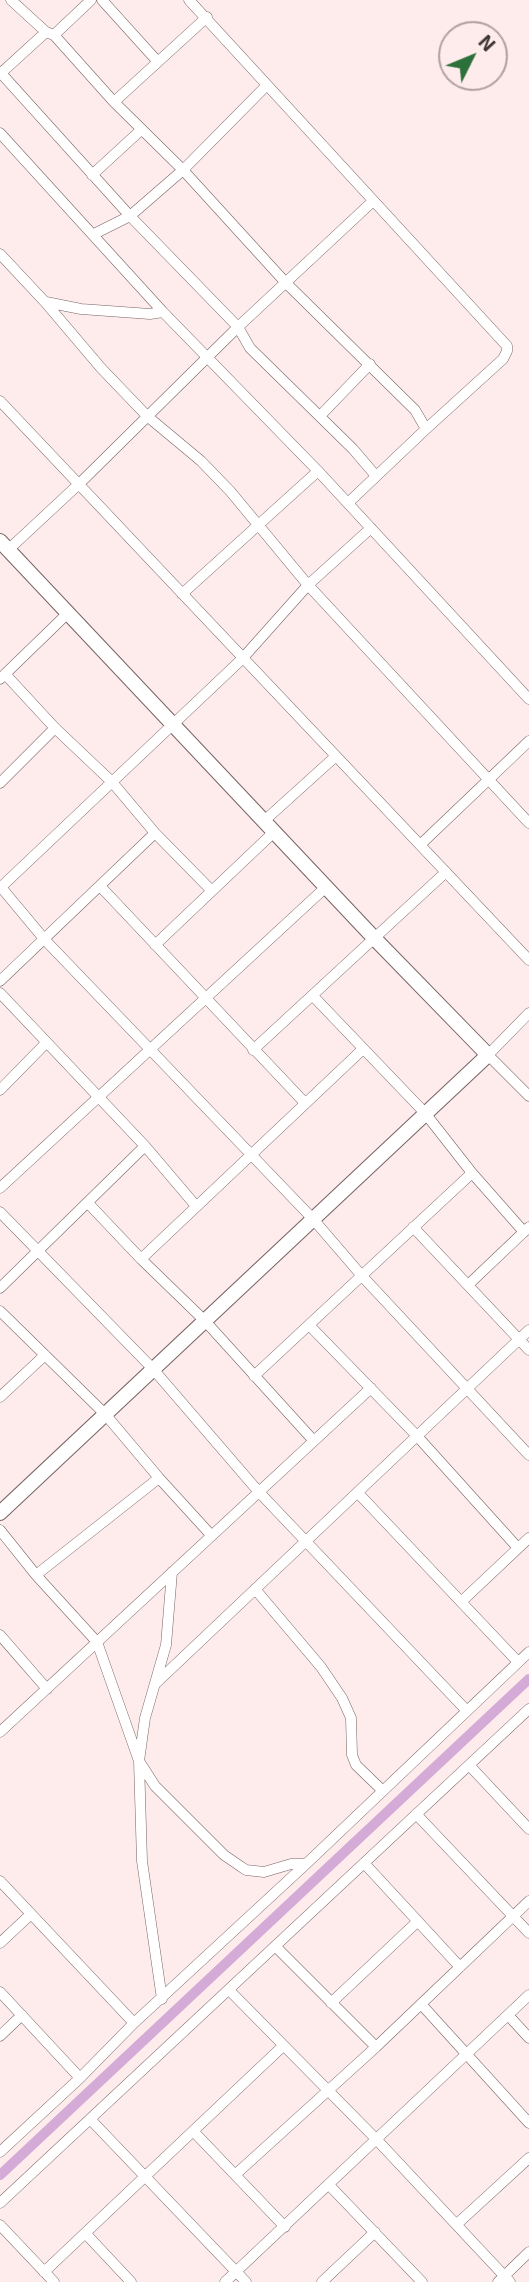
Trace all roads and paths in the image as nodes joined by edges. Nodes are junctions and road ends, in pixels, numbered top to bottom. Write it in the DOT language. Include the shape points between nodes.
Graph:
graph roads {
  1 [pos="11,0"];
  2 [pos="90,0"];
  3 [pos="102,0"];
  4 [pos="189,0"];
  5 [pos="207,17"];
  6 [pos="50,34"];
  7 [pos="159,62"];
  8 [pos="0,73"];
  9 [pos="266,86"];
  10 [pos="114,102"];
  11 [pos="141,130"];
  12 [pos="0,133"];
  13 [pos="183,170"];
  14 [pos="92,174"];
  15 [pos="372,202"];
  16 [pos="131,216"];
  17 [pos="94,234"];
  18 [pos="2,260"];
  19 [pos="286,283"];
  20 [pos="45,302"];
  21 [pos="163,312"];
  22 [pos="238,327"];
  23 [pos="207,358"];
  24 [pos="370,364"];
  25 [pos="0,401"];
  26 [pos="148,416"];
  27 [pos="320,416"];
  28 [pos="426,429"];
  29 [pos="318,471"];
  30 [pos="376,476"];
  31 [pos="80,483"];
  32 [pos="348,503"];
  33 [pos="259,526"];
  34 [pos="371,528"];
  35 [pos="3,550"];
  36 [pos="308,585"];
  37 [pos="182,594"];
  38 [pos="68,613"];
  39 [pos="242,659"];
  40 [pos="3,677"];
  41 [pos="529,699"];
  42 [pos="172,725"];
  43 [pos="55,728"];
  44 [pos="529,741"];
  45 [pos="336,756"];
  46 [pos="1,780"];
  47 [pos="489,780"];
  48 [pos="112,782"];
  49 [pos="529,823"];
  50 [pos="269,827"];
  51 [pos="155,833"];
  52 [pos="421,845"];
  53 [pos="446,872"];
  54 [pos="100,886"];
  55 [pos="0,887"];
  56 [pos="326,887"];
  57 [pos="211,890"];
  58 [pos="375,939"];
  59 [pos="46,940"];
  60 [pos="155,945"];
  61 [pos="529,960"];
  62 [pos="0,981"];
  63 [pos="0,993"];
  64 [pos="313,996"];
  65 [pos="206,999"];
  66 [pos="529,1013"];
  67 [pos="47,1043"];
  68 [pos="363,1049"];
  69 [pos="253,1050"];
  70 [pos="150,1051"];
  71 [pos="488,1055"];
  72 [pos="0,1090"];
  73 [pos="529,1096"];
  74 [pos="99,1098"];
  75 [pos="305,1103"];
  76 [pos="425,1114"];
  77 [pos="145,1146"];
  78 [pos="251,1156"];
  79 [pos="472,1173"];
  80 [pos="0,1188"];
  81 [pos="88,1203"];
  82 [pos="195,1206"];
  83 [pos="0,1212"];
  84 [pos="313,1219"];
  85 [pos="413,1227"];
  86 [pos="526,1230"];
  87 [pos="38,1252"];
  88 [pos="141,1259"];
  89 [pos="362,1276"];
  90 [pos="468,1285"];
  91 [pos="0,1288"];
  92 [pos="0,1311"];
  93 [pos="205,1321"];
  94 [pos="310,1326"];
  95 [pos="529,1330"];
  96 [pos="519,1339"];
  97 [pos="529,1350"];
  98 [pos="45,1354"];
  99 [pos="153,1369"];
  100 [pos="254,1376"];
  101 [pos="371,1388"];
  102 [pos="468,1389"];
  103 [pos="0,1397"];
  104 [pos="105,1414"];
  105 [pos="418,1436"];
  106 [pos="313,1440"];
  107 [pos="529,1455"];
  108 [pos="159,1478"];
  109 [pos="258,1491"];
  110 [pos="358,1493"];
  111 [pos="0,1513"];
  112 [pos="0,1530"];
  113 [pos="211,1535"];
  114 [pos="529,1538"];
  115 [pos="307,1541"];
  116 [pos="518,1548"];
  117 [pos="172,1572"];
  118 [pos="36,1575"];
  119 [pos="255,1589"];
  120 [pos="461,1602"];
  121 [pos="0,1635"];
  122 [pos="97,1642"];
  123 [pos="529,1652"];
  124 [pos="518,1662"];
  125 [pos="155,1684"];
  126 [pos="47,1689"];
  127 [pos="529,1709"];
  128 [pos="467,1711"];
  129 [pos="0,1732"];
  130 [pos="139,1761"];
  131 [pos="469,1765"];
  132 [pos="383,1791"];
  133 [pos="529,1811"];
  134 [pos="416,1814"];
  135 [pos="520,1819"];
  136 [pos="529,1829"];
  137 [pos="364,1863"];
  138 [pos="306,1864"];
  139 [pos="0,1881"];
  140 [pos="529,1901"];
  141 [pos="31,1914"];
  142 [pos="513,1916"];
  143 [pos="418,1921"];
  144 [pos="529,1933"];
  145 [pos="0,1943"];
  146 [pos="275,1945"];
  147 [pos="460,1967"];
  148 [pos="229,1990"];
  149 [pos="0,1992"];
  150 [pos="529,1996"];
  151 [pos="162,1999"];
  152 [pos="331,2003"];
  153 [pos="421,2004"];
  154 [pos="22,2015"];
  155 [pos="508,2015"];
  156 [pos="134,2023"];
  157 [pos="0,2036"];
  158 [pos="529,2038"];
  159 [pos="283,2046"];
  160 [pos="376,2048"];
  161 [pos="467,2055"];
  162 [pos="80,2078"];
  163 [pos="327,2090"];
  164 [pos="90,2119"];
  165 [pos="529,2123"];
  166 [pos="194,2132"];
  167 [pos="377,2140"];
  168 [pos="0,2152"];
  169 [pos="529,2158"];
  170 [pos="236,2174"];
  171 [pos="146,2177"];
  172 [pos="329,2185"];
  173 [pos="0,2203"];
  174 [pos="457,2224"];
  175 [pos="0,2225"];
  176 [pos="285,2227"];
  177 [pos="375,2232"];
  178 [pos="86,2234"];
  179 [pos="529,2252"];
  180 [pos="44,2272"];
  181 [pos="236,2272"];
  182 [pos="504,2280"];
  183 [pos="324,2281"];
  184 [pos="54,2282"];
  185 [pos="131,2282"];
  186 [pos="225,2282"];
  187 [pos="246,2282"];
  188 [pos="422,2282"];
  1 -- 6 [label="street"];
  2 -- 6 [label="street"];
  3 -- 7 [label="street"];
  4 -- 5 [label="street"];
  5 -- 7 [label="street"];
  5 -- 9 [label="street"];
  6 -- 8 [label="street"];
  6 -- 10 [label="street"];
  7 -- 10 [label="street"];
  8 -- 14 [label="street"];
  9 -- 13 [label="street"];
  9 -- 15 [label="street"];
  10 -- 11 [label="street"];
  11 -- 13 [label="street"];
  11 -- 14 [label="street"];
  12 -- 17 [label="street"];
  13 -- 16 [label="street"];
  13 -- 19 [label="street"];
  14 -- 16 [label="street"];
  15 -- 19 [label="street"];
  15 -- 28 [label="street" via="507,346 503,359"];
  16 -- 17 [label="street"];
  16 -- 22 [label="street"];
  17 -- 21 [label="street"];
  18 -- 20 [label="street"];
  19 -- 22 [label="street"];
  19 -- 24 [label="street"];
  20 -- 21 [label="street" via="95,311"];
  20 -- 26 [label="street"];
  21 -- 23 [label="street"];
  22 -- 23 [label="street"];
  22 -- 27 [label="street" via="250,348"];
  23 -- 26 [label="street"];
  23 -- 29 [label="street"];
  24 -- 27 [label="street"];
  24 -- 28 [label="street" via="415,410"];
  25 -- 31 [label="street"];
  26 -- 31 [label="street"];
  26 -- 33 [label="street" via="201,461"];
  27 -- 30 [label="street"];
  28 -- 30 [label="street"];
  29 -- 32 [label="street"];
  29 -- 33 [label="street"];
  30 -- 32 [label="street"];
  31 -- 35 [label="street"];
  31 -- 37 [label="street"];
  32 -- 34 [label="street"];
  33 -- 36 [label="street"];
  33 -- 37 [label="street"];
  34 -- 36 [label="street"];
  34 -- 41 [label="street"];
  35 -- 38 [label="street"];
  36 -- 39 [label="street"];
  36 -- 47 [label="street"];
  37 -- 39 [label="street"];
  38 -- 40 [label="street"];
  38 -- 42 [label="street"];
  39 -- 42 [label="street"];
  39 -- 45 [label="street"];
  40 -- 43 [label="street"];
  42 -- 48 [label="street"];
  42 -- 50 [label="street"];
  43 -- 46 [label="street"];
  43 -- 48 [label="street"];
  44 -- 47 [label="street"];
  45 -- 50 [label="street"];
  45 -- 52 [label="street"];
  47 -- 49 [label="street"];
  47 -- 52 [label="street"];
  48 -- 51 [label="street"];
  48 -- 55 [label="street"];
  50 -- 56 [label="street"];
  50 -- 57 [label="street"];
  51 -- 54 [label="street"];
  51 -- 57 [label="street"];
  52 -- 53 [label="street"];
  53 -- 58 [label="street"];
  53 -- 61 [label="street"];
  54 -- 59 [label="street"];
  54 -- 60 [label="street"];
  55 -- 59 [label="street"];
  56 -- 58 [label="street"];
  56 -- 65 [label="street"];
  57 -- 60 [label="street"];
  58 -- 64 [label="street"];
  58 -- 71 [label="street"];
  59 -- 62 [label="street"];
  59 -- 70 [label="street"];
  60 -- 65 [label="street"];
  63 -- 67 [label="street"];
  64 -- 68 [label="street"];
  64 -- 69 [label="street"];
  65 -- 69 [label="street"];
  65 -- 70 [label="street"];
  66 -- 71 [label="street"];
  67 -- 72 [label="street"];
  67 -- 74 [label="street"];
  68 -- 75 [label="street"];
  68 -- 76 [label="street"];
  69 -- 75 [label="street"];
  70 -- 74 [label="street"];
  70 -- 78 [label="street"];
  71 -- 73 [label="street"];
  71 -- 76 [label="street"];
  74 -- 77 [label="street"];
  74 -- 80 [label="street"];
  75 -- 78 [label="street"];
  76 -- 79 [label="street"];
  76 -- 84 [label="street"];
  77 -- 81 [label="street"];
  77 -- 82 [label="street"];
  78 -- 82 [label="street"];
  78 -- 84 [label="street"];
  79 -- 85 [label="street"];
  79 -- 86 [label="street"];
  81 -- 87 [label="street"];
  81 -- 88 [label="street"];
  82 -- 88 [label="street"];
  83 -- 87 [label="street"];
  84 -- 89 [label="street"];
  84 -- 93 [label="street"];
  85 -- 89 [label="street"];
  85 -- 90 [label="street"];
  86 -- 90 [label="street"];
  87 -- 91 [label="street"];
  87 -- 99 [label="street"];
  88 -- 93 [label="street"];
  89 -- 94 [label="street"];
  89 -- 102 [label="street"];
  90 -- 96 [label="street"];
  92 -- 98 [label="street"];
  93 -- 99 [label="street"];
  93 -- 100 [label="street"];
  94 -- 100 [label="street"];
  94 -- 101 [label="street"];
  95 -- 96 [label="street"];
  96 -- 97 [label="street"];
  96 -- 102 [label="street"];
  98 -- 103 [label="street"];
  98 -- 104 [label="street"];
  99 -- 104 [label="street"];
  99 -- 109 [label="street"];
  100 -- 106 [label="street"];
  101 -- 105 [label="street"];
  101 -- 106 [label="street"];
  102 -- 105 [label="street"];
  102 -- 107 [label="street"];
  104 -- 108 [label="street"];
  104 -- 111 [label="street"];
  105 -- 110 [label="street"];
  105 -- 116 [label="street"];
  106 -- 109 [label="street"];
  108 -- 113 [label="street"];
  108 -- 118 [label="street"];
  109 -- 113 [label="street"];
  109 -- 115 [label="street"];
  110 -- 115 [label="street"];
  110 -- 120 [label="street"];
  112 -- 118 [label="street"];
  113 -- 117 [label="street"];
  114 -- 116 [label="street"];
  115 -- 119 [label="street"];
  115 -- 128 [label="street"];
  116 -- 120 [label="street"];
  117 -- 122 [label="street"];
  117 -- 125 [label="street" via="166,1645"];
  118 -- 122 [label="street"];
  119 -- 125 [label="street"];
  119 -- 132 [label="street" via="342,1698 351,1718 356,1765"];
  120 -- 124 [label="street"];
  121 -- 126 [label="street"];
  122 -- 126 [label="street"];
  122 -- 130 [label="street"];
  123 -- 124 [label="street"];
  124 -- 128 [label="street"];
  125 -- 130 [label="street"];
  126 -- 129 [label="street"];
  127 -- 131 [label="street"];
  128 -- 132 [label="street"];
  130 -- 138 [label="street" via="155,1786 246,1870 264,1872"];
  130 -- 151 [label="street" via="142,1861"];
  131 -- 134 [label="street"];
  131 -- 135 [label="street"];
  132 -- 138 [label="street"];
  133 -- 135 [label="street"];
  134 -- 137 [label="street"];
  134 -- 142 [label="street"];
  135 -- 136 [label="street"];
  137 -- 143 [label="street"];
  137 -- 146 [label="street"];
  138 -- 151 [label="street"];
  139 -- 141 [label="street"];
  140 -- 142 [label="street"];
  141 -- 145 [label="street"];
  141 -- 156 [label="street"];
  142 -- 144 [label="street"];
  142 -- 147 [label="street"];
  143 -- 147 [label="street"];
  143 -- 152 [label="street"];
  146 -- 148 [label="street"];
  146 -- 152 [label="street"];
  147 -- 153 [label="street"];
  148 -- 159 [label="street"];
  148 -- 164 [label="street"];
  149 -- 154 [label="street"];
  150 -- 155 [label="street"];
  151 -- 156 [label="street"];
  152 -- 160 [label="street"];
  153 -- 160 [label="street"];
  153 -- 161 [label="street"];
  154 -- 157 [label="street"];
  154 -- 162 [label="street"];
  155 -- 158 [label="street"];
  155 -- 161 [label="street"];
  156 -- 162 [label="street"];
  159 -- 163 [label="street"];
  159 -- 166 [label="street"];
  160 -- 163 [label="street"];
  161 -- 165 [label="street"];
  161 -- 167 [label="street"];
  162 -- 168 [label="street"];
  163 -- 167 [label="street"];
  163 -- 170 [label="street"];
  164 -- 171 [label="street"];
  164 -- 173 [label="street"];
  166 -- 170 [label="street"];
  166 -- 171 [label="street"];
  167 -- 172 [label="street"];
  167 -- 174 [label="street"];
  169 -- 174 [label="street"];
  170 -- 176 [label="street"];
  171 -- 178 [label="street"];
  171 -- 181 [label="street"];
  172 -- 176 [label="street"];
  172 -- 177 [label="street"];
  174 -- 182 [label="street"];
  175 -- 180 [label="street"];
  176 -- 181 [label="street"];
  177 -- 183 [label="street"];
  177 -- 188 [label="street"];
  178 -- 180 [label="street"];
  178 -- 185 [label="street"];
  179 -- 182 [label="street"];
  180 -- 184 [label="street"];
  181 -- 186 [label="street"];
  181 -- 187 [label="street"];
}
